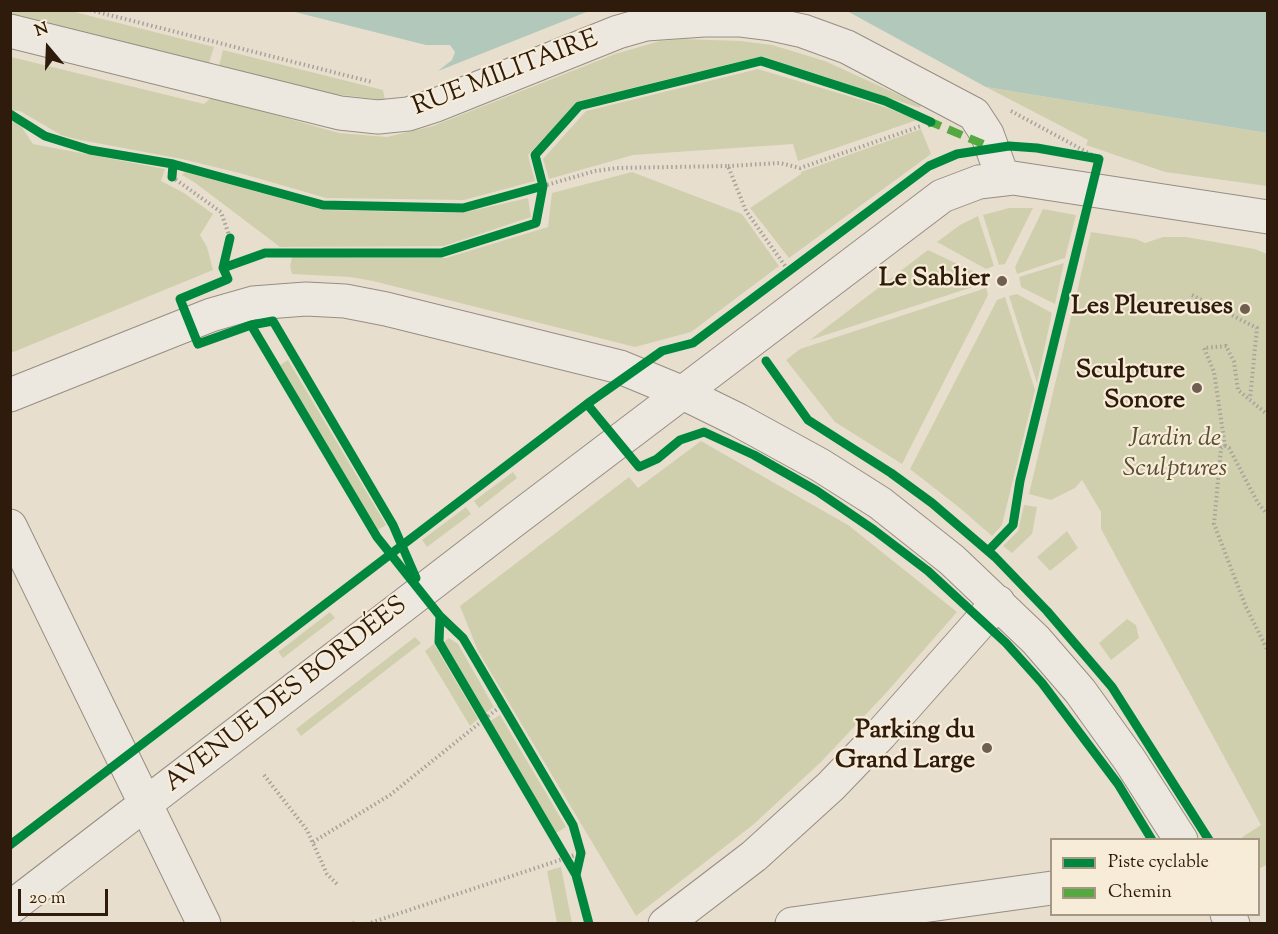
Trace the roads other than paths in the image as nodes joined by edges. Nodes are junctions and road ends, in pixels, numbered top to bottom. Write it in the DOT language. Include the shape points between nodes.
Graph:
graph roads {
  1 [pos="10,31"];
  2 [pos="1003,178"];
  3 [pos="1268,217"];
  4 [pos="684,393"];
  5 [pos="10,395"];
  6 [pos="10,525"];
  7 [pos="998,602"];
  8 [pos="146,804"];
  9 [pos="1180,838"];
  10 [pos="1050,888"];
  11 [pos="10,908"];
  12 [pos="920,915"];
  13 [pos="204,924"];
  14 [pos="665,924"];
  15 [pos="792,924"];
  1 -- 2 [label="street, RUE MILITAIRE" via="340,113 378,117 422,110 646,24 722,20 771,24 847,47 969,110 987,134"];
  2 -- 3 [label="street" via="1026,178"];
  2 -- 4 [label="street, AVENUE DES BORDÉES" via="959,189 928,205"];
  4 -- 5 [label="street" via="608,363 386,309 306,299 253,303 211,315"];
  4 -- 7 [label="street" via="762,432 880,503 935,545"];
  4 -- 8 [label="street, AVENUE DES BORDÉES"];
  6 -- 8 [label="street"];
  7 -- 9 [label="street" via="1052,657 1095,711"];
  7 -- 14 [label="street" via="831,786 754,856"];
  8 -- 11 [label="street, AVENUE DES BORDÉES"];
  8 -- 13 [label="street"];
  10 -- 12 [label="street"];
  12 -- 15 [label="street"];
}
